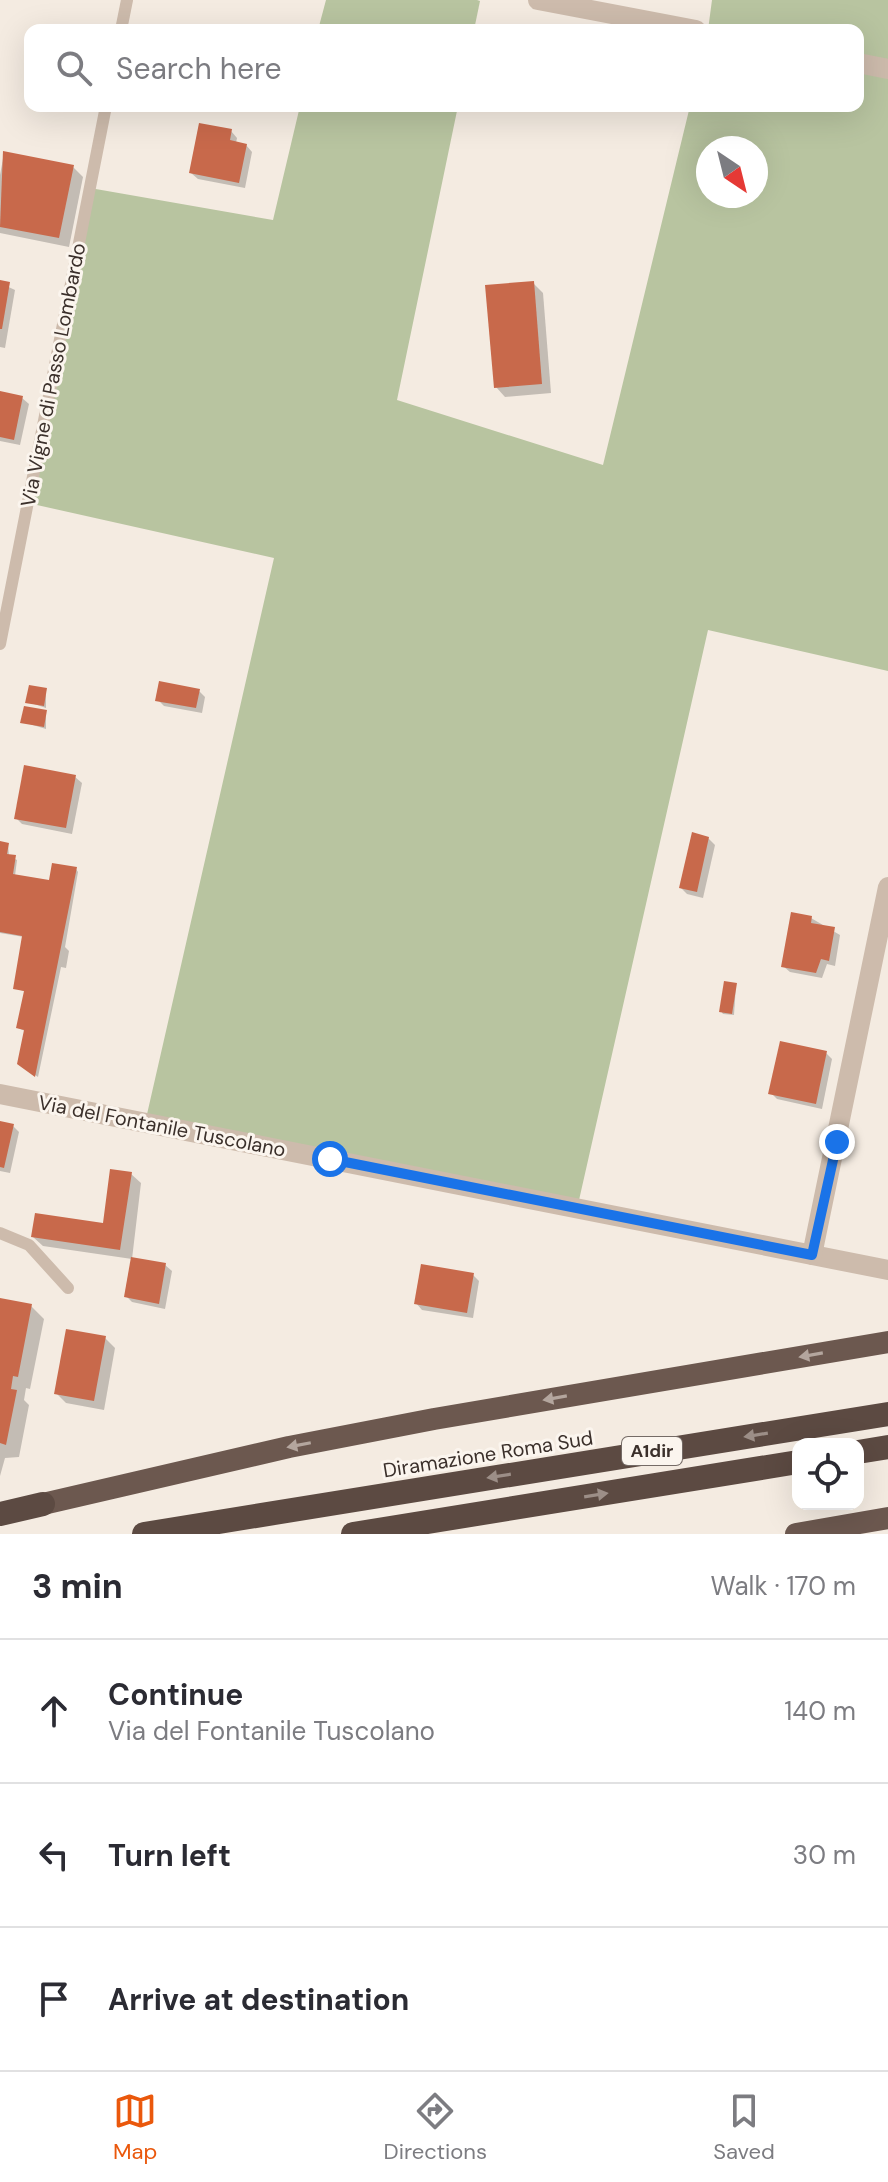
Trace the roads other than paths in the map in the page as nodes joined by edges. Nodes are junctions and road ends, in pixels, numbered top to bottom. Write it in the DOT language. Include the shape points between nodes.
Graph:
graph roads {
  1 [pos="127,0"];
  2 [pos="538,0"];
  3 [pos="122,24"];
  4 [pos="664,24"];
  5 [pos="864,64"];
  6 [pos="888,69"];
  7 [pos="105,112"];
  8 [pos="0,644"];
  9 [pos="888,887"];
  10 [pos="0,1094"];
  11 [pos="0,1233"];
  12 [pos="812,1255"];
  13 [pos="888,1270"];
  14 [pos="68,1288"];
  15 [pos="888,1342"];
  16 [pos="888,1414"];
  17 [pos="888,1447"];
  18 [pos="864,1451"];
  19 [pos="792,1463"];
  20 [pos="43,1504"];
  21 [pos="0,1514"];
  22 [pos="888,1518"];
  23 [pos="144,1534"];
  24 [pos="353,1534"];
  25 [pos="796,1534"];
  1 -- 3 [label="lane"];
  2 -- 4 [label="street"];
  5 -- 6 [label="street"];
  7 -- 8 [label="lane, Via Vigne di Passo Lombardo"];
  9 -- 12 [label="street"];
  10 -- 12 [label="street, Via del Fontanile Tuscolano"];
  11 -- 14 [label="lane" via="29,1245"];
  12 -- 13 [label="street, Via del Fontanile Tuscolano"];
  15 -- 20 [label="highway, one-way" via="419,1422"];
  16 -- 23 [label="highway, Diramazione Roma Sud / A1dir, one-way"];
  17 -- 18 [label="highway"];
  24 -- 19 [label="highway, A1dir, one-way"];
  20 -- 21 [label="highway"];
  22 -- 25 [label="highway"];
}
